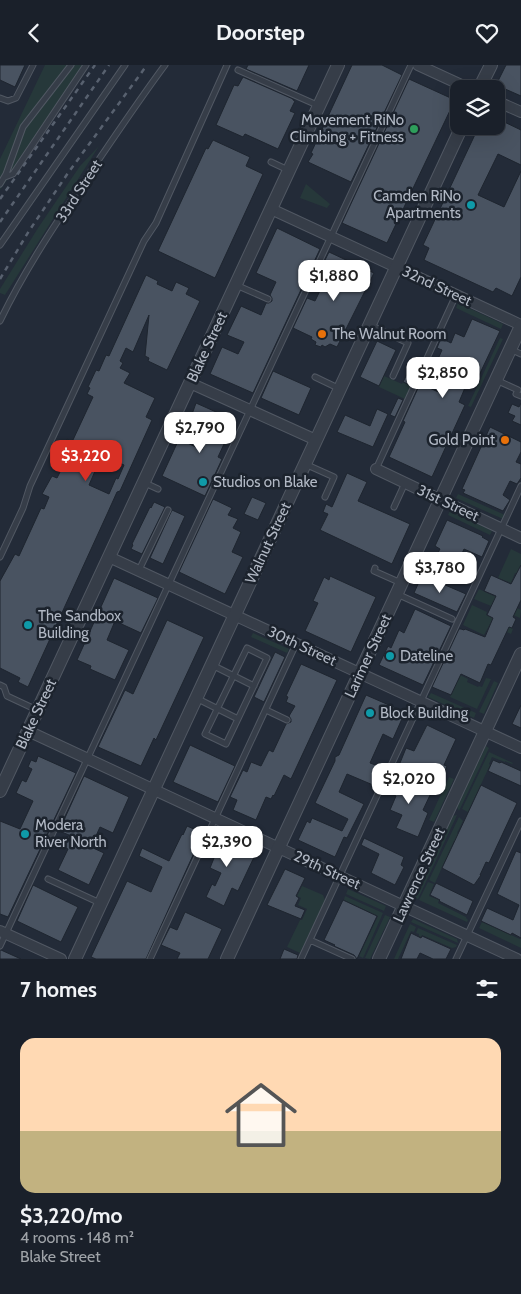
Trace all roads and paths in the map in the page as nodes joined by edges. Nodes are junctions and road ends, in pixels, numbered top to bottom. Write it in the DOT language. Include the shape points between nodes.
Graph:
graph roads {
  1 [pos="32,65"];
  2 [pos="71,65"];
  3 [pos="86,65"];
  4 [pos="125,65"];
  5 [pos="165,65"];
  6 [pos="227,65"];
  7 [pos="338,65"];
  8 [pos="411,65"];
  9 [pos="418,65"];
  10 [pos="490,65"];
  11 [pos="238,70"];
  12 [pos="450,80"];
  13 [pos="484,80"];
  14 [pos="0,98"];
  15 [pos="505,105"];
  16 [pos="319,106"];
  17 [pos="521,112"];
  18 [pos="458,135"];
  19 [pos="271,162"];
  20 [pos="289,170"];
  21 [pos="5,177"];
  22 [pos="0,184"];
  23 [pos="271,209"];
  24 [pos="331,237"];
  25 [pos="0,245"];
  26 [pos="396,267"];
  27 [pos="235,285"];
  28 [pos="456,295"];
  29 [pos="268,299"];
  30 [pos="0,321"];
  31 [pos="370,325"];
  32 [pos="521,325"];
  33 [pos="516,352"];
  34 [pos="393,376"];
  35 [pos="315,377"];
  36 [pos="496,380"];
  37 [pos="190,383"];
  38 [pos="340,389"];
  39 [pos="521,396"];
  40 [pos="250,410"];
  41 [pos="316,440"];
  42 [pos="305,464"];
  43 [pos="376,469"];
  44 [pos="144,483"];
  45 [pos="405,483"];
  46 [pos="521,486"];
  47 [pos="158,489"];
  48 [pos="325,497"];
  49 [pos="440,499"];
  50 [pos="394,507"];
  51 [pos="168,510"];
  52 [pos="501,528"];
  53 [pos="521,537"];
  54 [pos="415,554"];
  55 [pos="0,557"];
  56 [pos="109,557"];
  57 [pos="376,568"];
  58 [pos="139,571"];
  59 [pos="462,576"];
  60 [pos="169,584"];
  61 [pos="399,588"];
  62 [pos="235,615"];
  63 [pos="452,619"];
  64 [pos="296,643"];
  65 [pos="521,654"];
  66 [pos="211,665"];
  67 [pos="360,673"];
  68 [pos="233,676"];
  69 [pos="0,685"];
  70 [pos="254,686"];
  71 [pos="196,698"];
  72 [pos="421,701"];
  73 [pos="218,709"];
  74 [pos="38,710"];
  75 [pos="266,710"];
  76 [pos="238,719"];
  77 [pos="287,719"];
  78 [pos="28,731"];
  79 [pos="485,731"];
  80 [pos="521,748"];
  81 [pos="87,759"];
  82 [pos="390,769"];
  83 [pos="2,783"];
  84 [pos="154,789"];
  85 [pos="438,791"];
  86 [pos="215,818"];
  87 [pos="521,821"];
  88 [pos="279,848"];
  89 [pos="340,876"];
  90 [pos="48,879"];
  91 [pos="100,903"];
  92 [pos="404,906"];
  93 [pos="3,932"];
  94 [pos="467,936"];
  95 [pos="310,940"];
  96 [pos="0,946"];
  97 [pos="61,959"];
  98 [pos="75,959"];
  99 [pos="150,959"];
  100 [pos="227,959"];
  101 [pos="301,959"];
  102 [pos="352,959"];
  103 [pos="379,959"];
  104 [pos="456,959"];
  105 [pos="517,959"];
  1 -- 14 [label="lane" via="16,98 8,101"];
  2 -- 21 [label="lane" via="23,127"];
  3 -- 21 [label="lane" via="14,174"];
  4 -- 25 [label="lane"];
  5 -- 30 [label="lane, 33rd Street" via="70,202"];
  6 -- 55 [label="lane" via="156,223 140,248 30,486"];
  7 -- 16 [label="street, Blake Street"];
  8 -- 24 [label="lane"];
  9 -- 12 [label="street"];
  10 -- 13 [label="street"];
  11 -- 16 [label="lane"];
  15 -- 17 [label="street"];
  16 -- 20 [label="street, Blake Street"];
  18 -- 26 [label="street, Walnut Street"];
  19 -- 20 [label="lane"];
  20 -- 23 [label="street, Blake Street"];
  21 -- 22 [label="lane"];
  23 -- 24 [label="street, 32nd Street"];
  23 -- 27 [label="street, Blake Street"];
  24 -- 26 [label="street, 32nd Street"];
  24 -- 40 [label="lane"];
  26 -- 28 [label="street, 32nd Street"];
  26 -- 31 [label="street, Walnut Street"];
  27 -- 29 [label="lane"];
  27 -- 37 [label="street, Blake Street"];
  28 -- 32 [label="street, 32nd Street"];
  28 -- 43 [label="lane"];
  31 -- 34 [label="lane" via="408,343"];
  31 -- 38 [label="street, Walnut Street"];
  32 -- 33 [label="street, Larimer Street"];
  33 -- 36 [label="street, Larimer Street"];
  35 -- 38 [label="lane"];
  36 -- 39 [label="lane" via="518,390 516,394"];
  36 -- 49 [label="street, Larimer Street"];
  37 -- 40 [label="street"];
  37 -- 44 [label="street, Blake Street"];
  38 -- 41 [label="street, Walnut Street"];
  40 -- 41 [label="street"];
  40 -- 60 [label="lane"];
  41 -- 42 [label="street, Walnut Street"];
  42 -- 48 [label="lane" via="334,477"];
  42 -- 62 [label="street, Walnut Street"];
  43 -- 45 [label="street, 31st Street"];
  44 -- 47 [label="lane"];
  44 -- 56 [label="street, Blake Street"];
  45 -- 49 [label="street, 31st Street"];
  45 -- 50 [label="lane"];
  46 -- 52 [label="lane"];
  49 -- 52 [label="street, 31st Street"];
  49 -- 54 [label="street, Larimer Street"];
  51 -- 58 [label="lane"];
  52 -- 53 [label="street, 31st Street"];
  52 -- 72 [label="lane"];
  54 -- 59 [label="lane"];
  54 -- 61 [label="street, Larimer Street"];
  56 -- 58 [label="street, 30th Street"];
  56 -- 74 [label="street, Blake Street"];
  57 -- 61 [label="lane" via="374,571"];
  58 -- 60 [label="street, 30th Street"];
  60 -- 62 [label="street, 30th Street"];
  60 -- 81 [label="lane"];
  61 -- 63 [label="lane"];
  61 -- 67 [label="street, Larimer Street"];
  62 -- 64 [label="street, 30th Street"];
  62 -- 66 [label="street, Walnut Street"];
  64 -- 67 [label="street, 30th Street"];
  64 -- 75 [label="lane"];
  65 -- 79 [label="street, Lawrence Street"];
  66 -- 68 [label="lane"];
  66 -- 71 [label="street, Walnut Street"];
  67 -- 72 [label="street, 30th Street"];
  67 -- 88 [label="street, Larimer Street"];
  68 -- 70 [label="lane"];
  68 -- 70 [label="lane" via="246,648 267,658"];
  68 -- 73 [label="lane"];
  69 -- 74 [label="lane" via="7,696"];
  70 -- 76 [label="lane"];
  71 -- 73 [label="lane"];
  71 -- 84 [label="street, Walnut Street"];
  72 -- 79 [label="street, 30th Street"];
  72 -- 82 [label="lane"];
  73 -- 76 [label="lane"];
  73 -- 76 [label="lane" via="205,734 226,744"];
  74 -- 78 [label="street, Blake Street"];
  75 -- 77 [label="lane"];
  75 -- 86 [label="lane"];
  78 -- 81 [label="street, 29th Street"];
  78 -- 83 [label="street, Blake Street"];
  79 -- 80 [label="street, 30th Street"];
  79 -- 92 [label="street, Lawrence Street"];
  81 -- 84 [label="street, 29th Street"];
  81 -- 93 [label="lane"];
  82 -- 85 [label="lane"];
  82 -- 89 [label="lane"];
  84 -- 86 [label="street, 29th Street"];
  84 -- 91 [label="street, Walnut Street"];
  86 -- 88 [label="street, 29th Street"];
  86 -- 99 [label="lane"];
  87 -- 94 [label="lane"];
  88 -- 89 [label="street, 29th Street"];
  88 -- 100 [label="street, Larimer Street"];
  89 -- 92 [label="street, 29th Street"];
  89 -- 95 [label="lane"];
  90 -- 91 [label="lane"];
  91 -- 98 [label="street, Walnut Street"];
  92 -- 94 [label="street, 29th Street"];
  92 -- 103 [label="street, Lawrence Street"];
  93 -- 96 [label="lane"];
  93 -- 97 [label="street"];
  94 -- 104 [label="lane"];
  94 -- 105 [label="street, 29th Street"];
  95 -- 101 [label="lane"];
  95 -- 102 [label="lane"];
}
